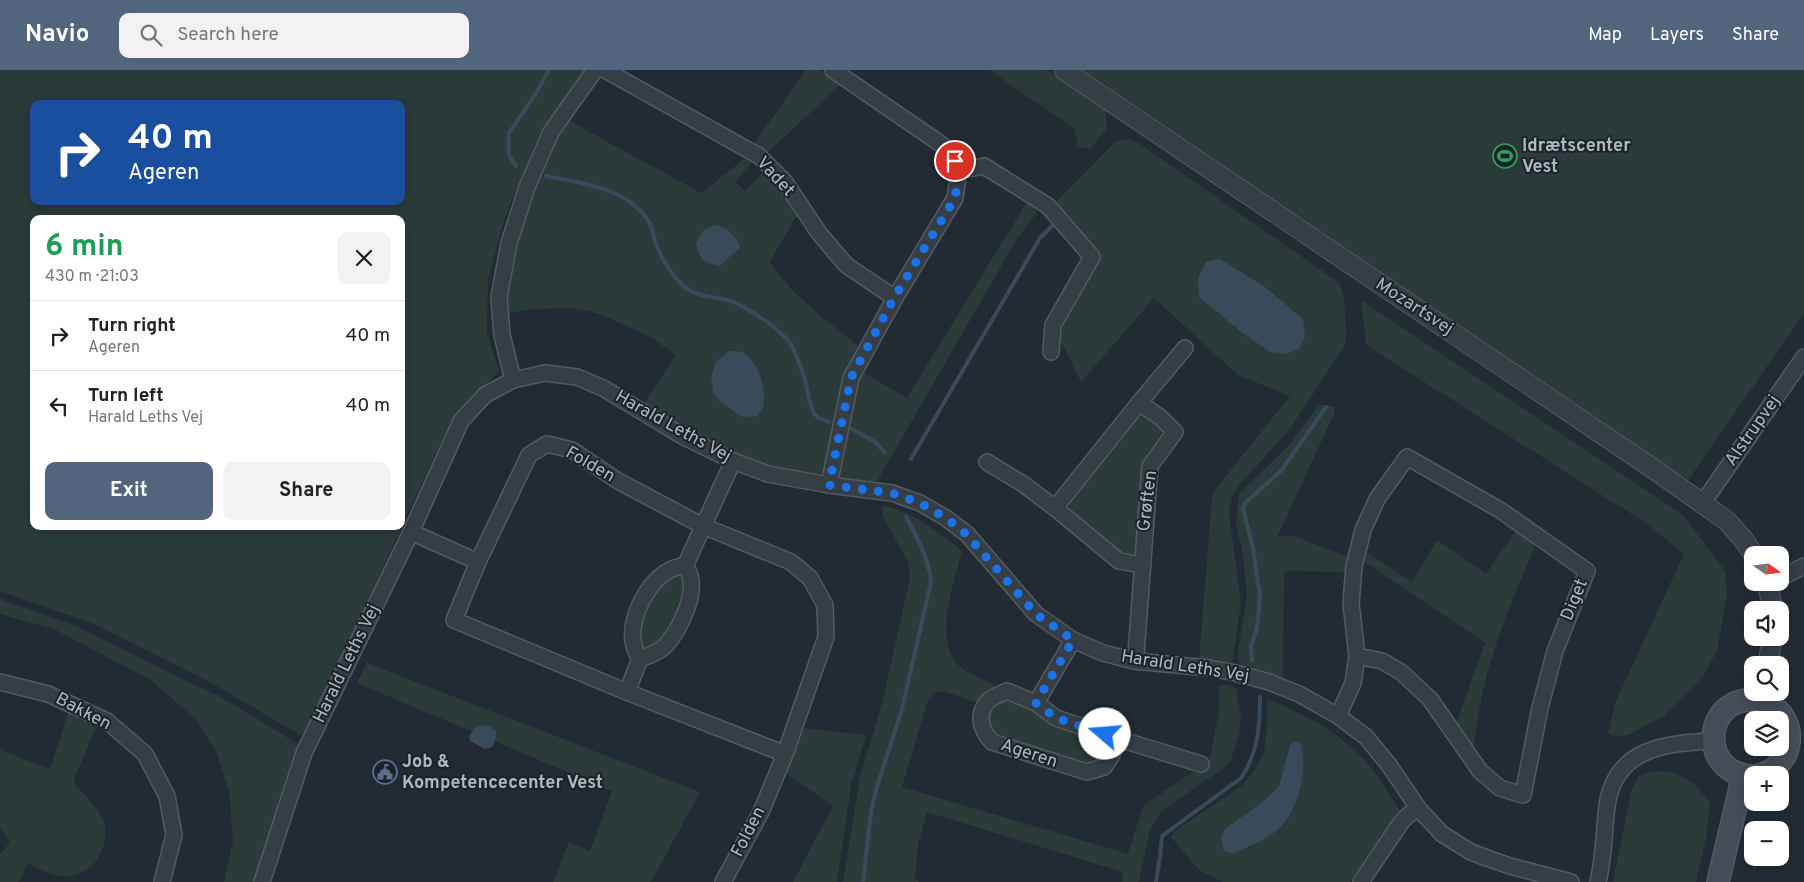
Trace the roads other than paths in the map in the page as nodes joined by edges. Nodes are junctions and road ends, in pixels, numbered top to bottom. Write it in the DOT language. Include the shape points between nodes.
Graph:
graph roads {
  1 [pos="595,70"];
  2 [pos="605,70"];
  3 [pos="833,70"];
  4 [pos="1064,70"];
  5 [pos="959,171"];
  6 [pos="894,298"];
  7 [pos="1185,348"];
  8 [pos="1051,352"];
  9 [pos="1804,358"];
  10 [pos="512,380"];
  11 [pos="1138,403"];
  12 [pos="733,461"];
  13 [pos="986,462"];
  14 [pos="829,485"];
  15 [pos="1702,504"];
  16 [pos="1055,508"];
  17 [pos="703,526"];
  18 [pos="411,532"];
  19 [pos="1748,546"];
  20 [pos="478,562"];
  21 [pos="1142,565"];
  22 [pos="685,566"];
  23 [pos="1804,566"];
  24 [pos="1789,573"];
  25 [pos="1073,640"];
  26 [pos="1358,656"];
  27 [pos="640,659"];
  28 [pos="1134,661"];
  29 [pos="0,682"];
  30 [pos="627,692"];
  31 [pos="1744,700"];
  32 [pos="1768,701"];
  33 [pos="1036,703"];
  34 [pos="1338,716"];
  35 [pos="1797,734"];
  36 [pos="1111,740"];
  37 [pos="1713,741"];
  38 [pos="786,754"];
  39 [pos="1201,764"];
  40 [pos="1778,766"];
  41 [pos="1744,774"];
  42 [pos="1744,801"];
  43 [pos="1418,808"];
  44 [pos="165,881"];
  45 [pos="262,882"];
  46 [pos="723,882"];
  47 [pos="1361,882"];
  48 [pos="1571,882"];
  49 [pos="1598,882"];
  50 [pos="1718,882"];
  1 -- 10 [label="street" via="551,132 527,187 509,244 499,297 502,334"];
  2 -- 6 [label="street, Vadet" via="759,156 785,182 819,233 846,265"];
  3 -- 5 [label="street" via="951,151"];
  4 -- 15 [label="street, Mozartsvej"];
  5 -- 6 [label="street" via="955,198"];
  5 -- 8 [label="street" via="984,166 1048,206 1092,257 1053,324"];
  6 -- 14 [label="street" via="851,378"];
  7 -- 11 [label="street"];
  9 -- 15 [label="street, Alstrupvej"];
  10 -- 12 [label="street, Harald Leths Vej" via="545,373 577,377 603,388 684,437"];
  10 -- 18 [label="street, Harald Leths Vej" via="485,394 461,421"];
  11 -- 16 [label="street"];
  11 -- 21 [label="street, Grøften" via="1160,416 1175,432 1150,466"];
  12 -- 14 [label="street, Harald Leths Vej" via="768,474"];
  12 -- 17 [label="street"];
  13 -- 16 [label="street"];
  14 -- 25 [label="street, Harald Leths Vej" via="892,493 920,503 946,518 972,540 1036,614"];
  15 -- 19 [label="street, Mozartsvej" via="1726,521"];
  16 -- 21 [label="street" via="1119,561"];
  17 -- 20 [label="street, Folden" via="618,481 572,450 547,444 529,455"];
  17 -- 22 [label="street"];
  17 -- 38 [label="street, Folden" via="791,562 810,578 825,605 826,637"];
  18 -- 20 [label="street"];
  18 -- 45 [label="street, Harald Leths Vej" via="304,753"];
  20 -- 30 [label="street, Folden" via="454,620"];
  21 -- 28 [label="street, Grøften"];
  22 -- 27 [label="street" via="691,576 691,589 682,621 663,648"];
  22 -- 27 [label="street" via="666,570 642,601 633,641"];
  23 -- 24 [label="street"];
  25 -- 28 [label="street, Harald Leths Vej" via="1103,653"];
  25 -- 33 [label="street"];
  26 -- 26 [label="street, Diget" via="1382,661 1401,672 1430,699 1480,771 1500,788 1523,794 1555,651 1587,571 1500,510 1407,457 1378,499 1363,530 1354,566 1351,603"];
  26 -- 34 [label="street, Diget" via="1353,683"];
  27 -- 30 [label="street"];
  28 -- 34 [label="street, Harald Leths Vej" via="1236,672 1299,694"];
  29 -- 44 [label="street, Bakken" via="48,694 107,721 145,754 168,796 174,835"];
  30 -- 38 [label="street, Folden"];
  31 -- 37 [label="main road" via="1732,704 1721,714 1714,727"];
  32 -- 35 [label="main road"];
  33 -- 36 [label="street, Ageren" via="1056,718 1105,734"];
  33 -- 36 [label="street, Ageren" via="1007,691 990,699 981,715 983,732 992,742 1087,772 1104,767 1112,755"];
  34 -- 43 [label="street, Harald Leths Vej" via="1366,737"];
  35 -- 40 [label="main road"];
  36 -- 39 [label="street, Ageren" via="1119,739"];
  37 -- 41 [label="main road" via="1722,764"];
  37 -- 49 [label="street" via="1673,744 1648,750 1636,756 1620,772 1607,805 1603,862"];
  38 -- 46 [label="street, Folden" via="761,812"];
  42 -- 50 [label="main road"];
  43 -- 47 [label="street" via="1400,824"];
  43 -- 48 [label="street, Harald Leths Vej" via="1442,834 1471,852"];
}
